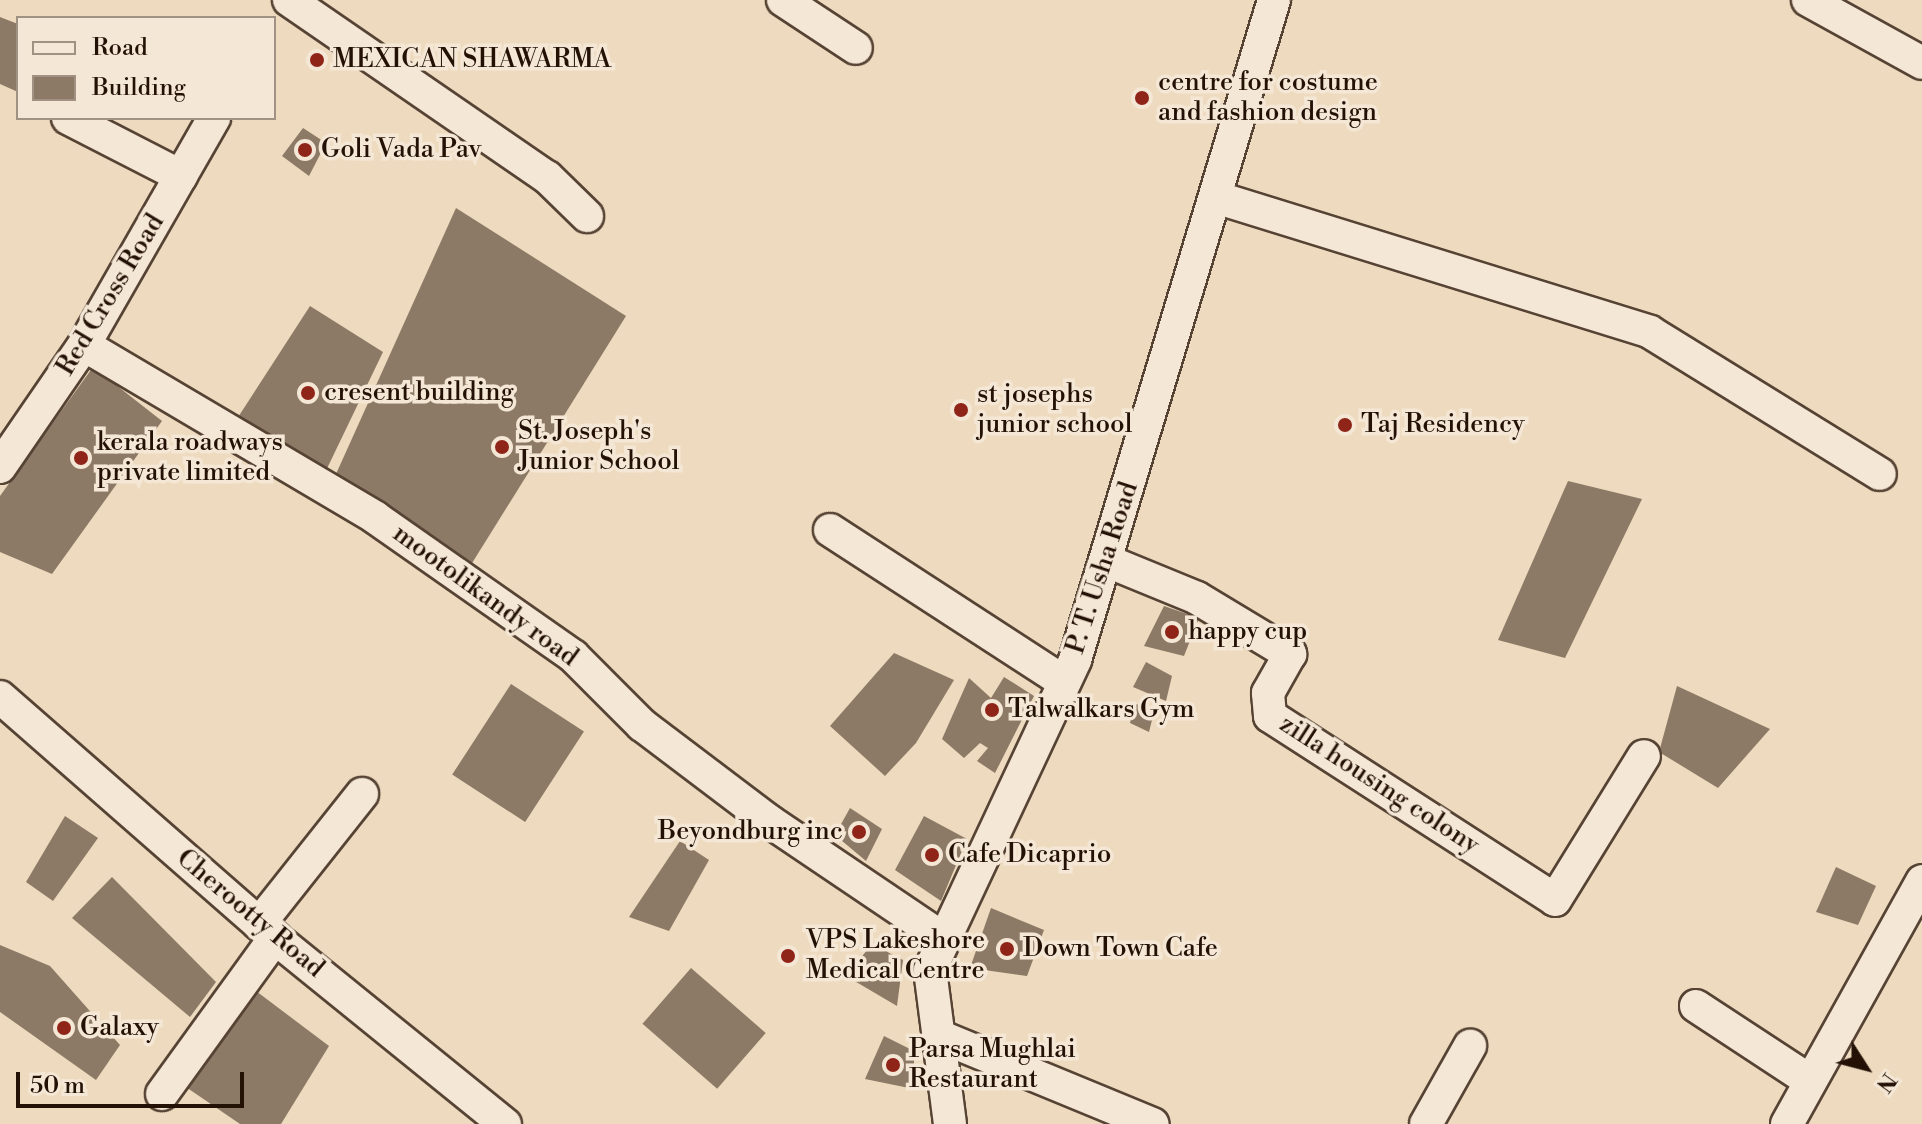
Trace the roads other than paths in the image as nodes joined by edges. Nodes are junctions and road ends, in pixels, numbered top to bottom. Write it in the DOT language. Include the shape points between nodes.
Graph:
graph roads {
  1 [pos="289,0"];
  2 [pos="783,0"];
  3 [pos="1274,0"];
  4 [pos="1808,0"];
  5 [pos="856,48"];
  6 [pos="1922,63"];
  7 [pos="72,120"];
  8 [pos="213,120"];
  9 [pos="181,176"];
  10 [pos="1215,197"];
  11 [pos="587,216"];
  12 [pos="84,345"];
  13 [pos="0,467"];
  14 [pos="1880,474"];
  15 [pos="830,530"];
  16 [pos="1107,561"];
  17 [pos="1064,682"];
  18 [pos="0,697"];
  19 [pos="1644,756"];
  20 [pos="362,794"];
  21 [pos="1922,881"];
  22 [pos="267,931"];
  23 [pos="941,937"];
  24 [pos="1696,1006"];
  25 [pos="939,1036"];
  26 [pos="1470,1046"];
  27 [pos="1810,1081"];
  28 [pos="162,1094"];
  29 [pos="505,1124"];
  30 [pos="950,1124"];
  31 [pos="1153,1124"];
  32 [pos="1426,1124"];
  33 [pos="1787,1124"];
  1 -- 11 [label="street" via="547,177"];
  2 -- 5 [label="street"];
  3 -- 10 [label="street, P. T. Usha Road"];
  4 -- 6 [label="street"];
  7 -- 9 [label="street"];
  8 -- 9 [label="street, Red Cross Road"];
  9 -- 12 [label="street, Red Cross Road"];
  10 -- 14 [label="street" via="1650,332"];
  10 -- 16 [label="street, P. T. Usha Road"];
  12 -- 13 [label="street, Red Cross Road"];
  12 -- 23 [label="street, mootolikandy road" via="376,518 573,656 642,725 769,821"];
  15 -- 17 [label="street"];
  16 -- 17 [label="street, P. T. Usha Road"];
  16 -- 19 [label="street, zilla housing colony" via="1197,598 1290,654 1268,693 1270,716 1555,900"];
  17 -- 23 [label="street, P. T. Usha Road"];
  18 -- 22 [label="street, Cherootty Road"];
  20 -- 22 [label="street"];
  21 -- 27 [label="street"];
  22 -- 28 [label="street"];
  22 -- 29 [label="street, Cherootty Road"];
  23 -- 25 [label="street, P. T. Usha Road" via="930,970"];
  24 -- 27 [label="street"];
  25 -- 30 [label="street, P. T. Usha Road"];
  25 -- 31 [label="street"];
  26 -- 32 [label="street"];
  27 -- 33 [label="street"];
}
